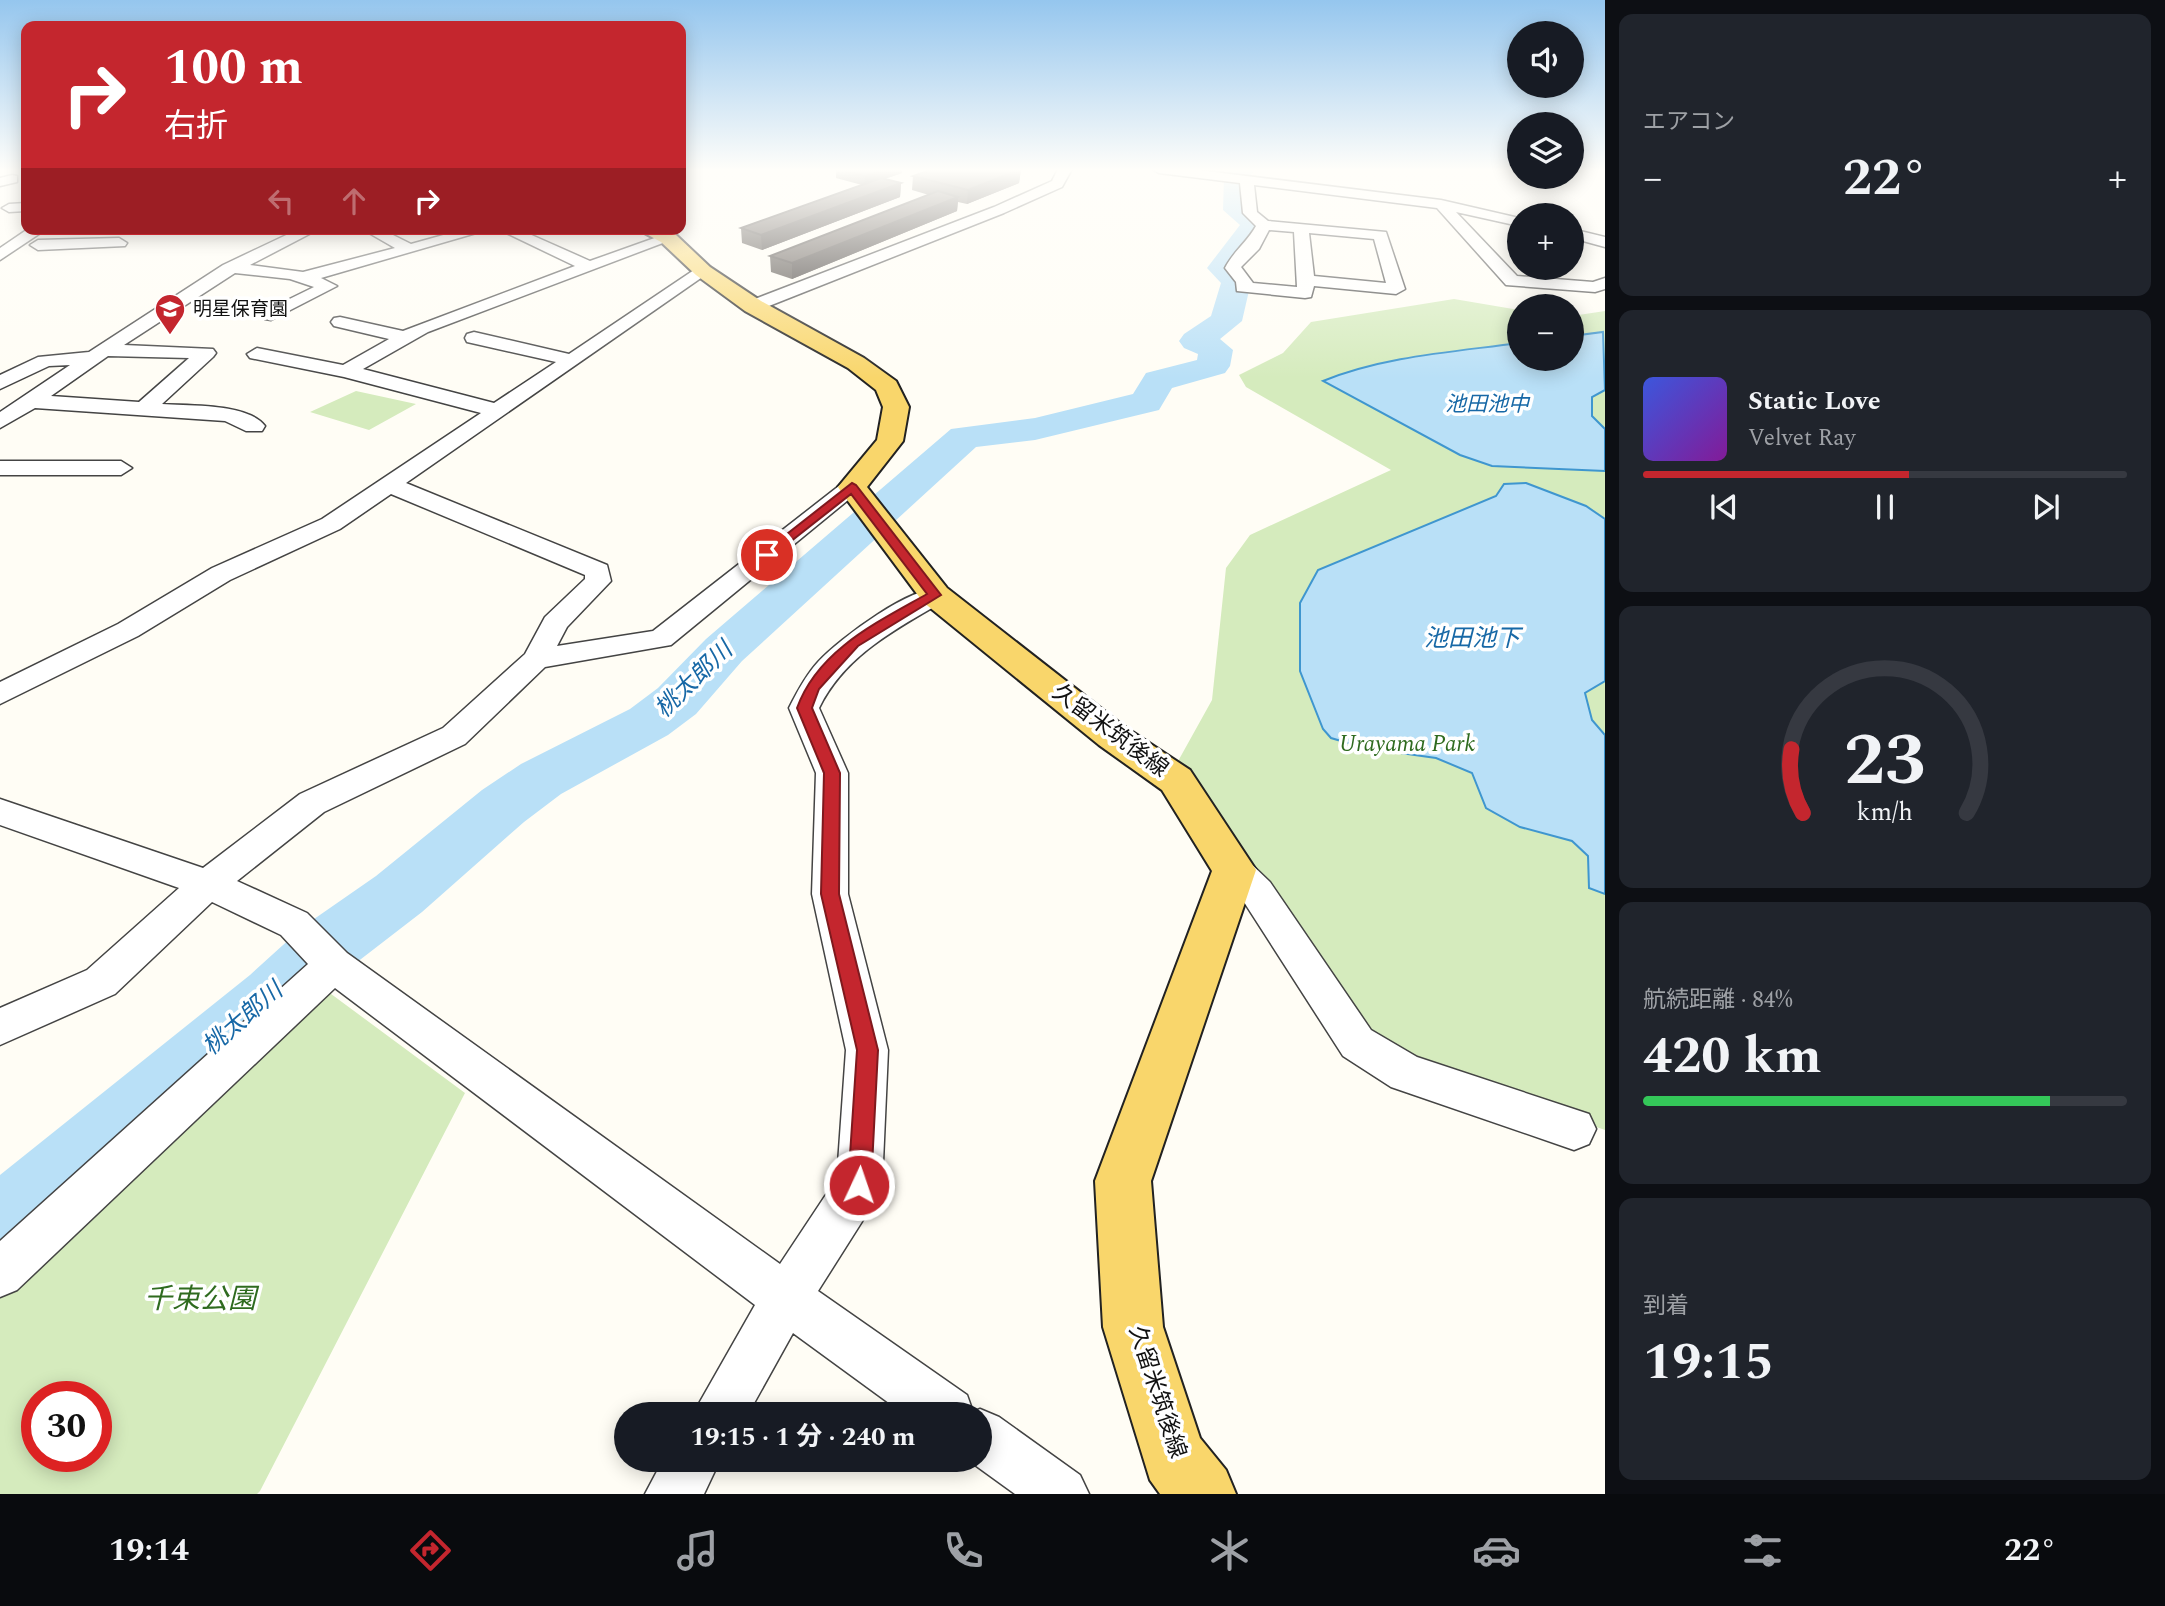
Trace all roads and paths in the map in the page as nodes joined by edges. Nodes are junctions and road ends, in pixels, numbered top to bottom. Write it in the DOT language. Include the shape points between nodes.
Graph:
graph roads {
  1 [pos="35,239"];
  2 [pos="61,239"];
  3 [pos="291,239"];
  4 [pos="388,239"];
  5 [pos="447,239"];
  6 [pos="527,239"];
  7 [pos="647,239"];
  8 [pos="663,239"];
  9 [pos="924,239"];
  10 [pos="1257,239"];
  11 [pos="1302,239"];
  12 [pos="1382,239"];
  13 [pos="1473,239"];
  14 [pos="119,243"];
  15 [pos="409,249"];
  16 [pos="0,256"];
  17 [pos="590,267"];
  18 [pos="229,268"];
  19 [pos="703,271"];
  20 [pos="301,278"];
  21 [pos="1306,280"];
  22 [pos="1605,284"];
  23 [pos="753,306"];
  24 [pos="271,314"];
  25 [pos="340,322"];
  26 [pos="405,337"];
  27 [pos="474,338"];
  28 [pos="101,353"];
  29 [pos="257,354"];
  30 [pos="572,360"];
  31 [pos="346,371"];
  32 [pos="0,383"];
  33 [pos="30,401"];
  34 [pos="144,409"];
  35 [pos="499,411"];
  36 [pos="0,422"];
  37 [pos="254,426"];
  38 [pos="0,468"];
  39 [pos="121,468"];
  40 [pos="390,485"];
  41 [pos="852,487"];
  42 [pos="935,595"];
  43 [pos="536,659"];
  44 [pos="0,694"];
  45 [pos="0,812"];
  46 [pos="1234,870"];
  47 [pos="208,884"];
  48 [pos="333,965"];
  49 [pos="0,1027"];
  50 [pos="1574,1129"];
  51 [pos="0,1273"];
  52 [pos="786,1298"];
  53 [pos="726,1402"];
  54 [pos="931,1402"];
  55 [pos="992,1445"];
  56 [pos="686,1472"];
  57 [pos="673,1494"];
  58 [pos="1061,1494"];
  59 [pos="1202,1494"];
  1 -- 16 [label="street"];
  2 -- 14 [label="street"];
  3 -- 18 [label="street"];
  4 -- 15 [label="street"];
  5 -- 15 [label="street"];
  6 -- 17 [label="street"];
  7 -- 17 [label="street"];
  8 -- 19 [label="main road"];
  9 -- 23 [label="street"];
  10 -- 21 [label="street" via="1233,268 1245,281 1243,287 1305,293"];
  11 -- 21 [label="street"];
  12 -- 21 [label="street" via="1396,289"];
  13 -- 22 [label="street" via="1512,281"];
  15 -- 20 [label="street"];
  17 -- 26 [label="street"];
  18 -- 20 [label="street"];
  18 -- 28 [label="street" via="168,304"];
  19 -- 23 [label="main road"];
  19 -- 30 [label="street"];
  20 -- 24 [label="street" via="329,286"];
  23 -- 41 [label="main road" via="856,363 887,386 896,407 890,441"];
  25 -- 26 [label="street"];
  26 -- 31 [label="street"];
  27 -- 30 [label="street"];
  28 -- 32 [label="street" via="45,361"];
  28 -- 33 [label="street"];
  28 -- 34 [label="street" via="206,353"];
  29 -- 31 [label="street"];
  30 -- 35 [label="street"];
  31 -- 35 [label="street"];
  33 -- 34 [label="street"];
  33 -- 36 [label="street"];
  34 -- 37 [label="street" via="229,415"];
  35 -- 40 [label="street"];
  38 -- 39 [label="street"];
  40 -- 43 [label="street" via="598,571 598,581 555,623"];
  40 -- 44 [label="street" via="331,524 221,574 128,630"];
  41 -- 42 [label="main road, 久留米筑後線"];
  41 -- 43 [label="street" via="661,639"];
  42 -- 46 [label="main road, 久留米筑後線" via="1112,736 1175,780"];
  42 -- 52 [label="street" via="853,643 812,687 804,708 832,773 830,894 867,1050 859,1185"];
  43 -- 47 [label="street" via="454,736 312,803"];
  45 -- 47 [label="street"];
  46 -- 50 [label="street" via="1257,892 1357,1043 1406,1073"];
  46 -- 59 [label="main road, 久留米筑後線" via="1123,1181 1133,1327 1173,1457"];
  47 -- 48 [label="street" via="294,924"];
  47 -- 49 [label="street" via="102,982"];
  48 -- 51 [label="street"];
  48 -- 52 [label="street"];
  52 -- 53 [label="street"];
  52 -- 54 [label="street"];
  55 -- 58 [label="street"];
  56 -- 57 [label="street"];
}
